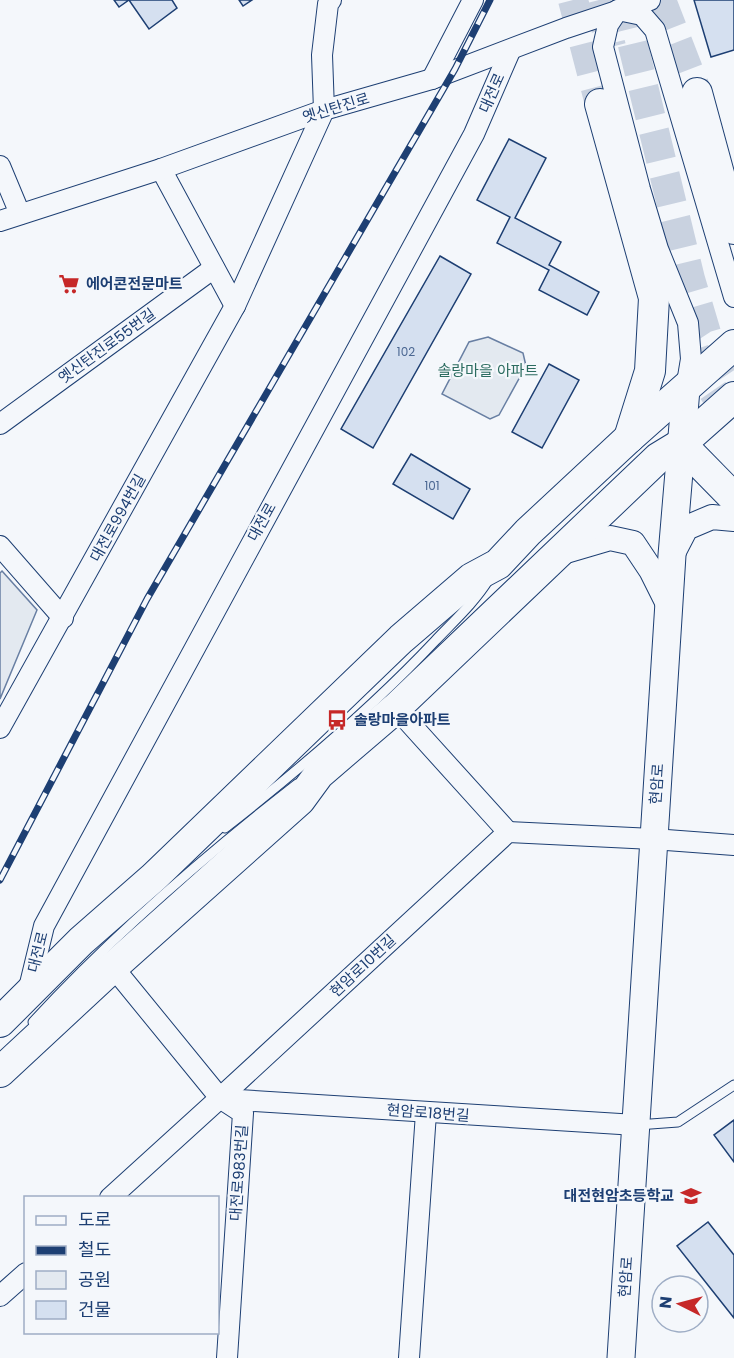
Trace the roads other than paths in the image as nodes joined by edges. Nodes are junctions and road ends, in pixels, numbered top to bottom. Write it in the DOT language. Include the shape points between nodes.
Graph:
graph roads {
  1 [pos="331,0"];
  2 [pos="473,0"];
  3 [pos="650,0"];
  4 [pos="618,10"];
  5 [pos="566,28"];
  6 [pos="603,47"];
  7 [pos="510,51"];
  8 [pos="432,79"];
  9 [pos="697,93"];
  10 [pos="600,104"];
  11 [pos="324,110"];
  12 [pos="0,166"];
  13 [pos="161,169"];
  14 [pos="20,214"];
  15 [pos="0,221"];
  16 [pos="734,229"];
  17 [pos="214,267"];
  18 [pos="734,297"];
  19 [pos="235,306"];
  20 [pos="734,345"];
  21 [pos="686,389"];
  22 [pos="734,397"];
  23 [pos="0,424"];
  24 [pos="629,438"];
  25 [pos="681,444"];
  26 [pos="734,498"];
  27 [pos="734,519"];
  28 [pos="0,546"];
  29 [pos="559,553"];
  30 [pos="672,555"];
  31 [pos="498,564"];
  32 [pos="669,606"];
  33 [pos="63,618"];
  34 [pos="396,708"];
  35 [pos="0,728"];
  36 [pos="320,774"];
  37 [pos="508,832"];
  38 [pos="213,837"];
  39 [pos="653,839"];
  40 [pos="734,845"];
  41 [pos="198,848"];
  42 [pos="154,877"];
  43 [pos="113,967"];
  44 [pos="26,996"];
  45 [pos="14,1025"];
  46 [pos="1,1062"];
  47 [pos="734,1085"];
  48 [pos="220,1098"];
  49 [pos="426,1113"];
  50 [pos="636,1125"];
  51 [pos="111,1196"];
  52 [pos="24,1276"];
  53 [pos="0,1296"];
  54 [pos="227,1358"];
  55 [pos="409,1358"];
  56 [pos="621,1358"];
  1 -- 11 [label="street, 대전로994번길" via="321,55"];
  2 -- 8 [label="street"];
  3 -- 4 [label="street, 옛신탄진로"];
  4 -- 5 [label="street, 옛신탄진로"];
  4 -- 6 [label="street" via="608,25"];
  4 -- 18 [label="street" via="642,15 655,30"];
  5 -- 6 [label="street" via="589,35"];
  5 -- 7 [label="street, 옛신탄진로"];
  6 -- 21 [label="street" via="658,249 688,323 691,359"];
  7 -- 8 [label="street, 옛신탄진로"];
  7 -- 44 [label="street, 대전로" via="474,134 44,926"];
  8 -- 11 [label="street, 옛신탄진로"];
  9 -- 16 [label="main road"];
  10 -- 24 [label="main road" via="654,298 650,370"];
  11 -- 13 [label="street, 옛신탄진로"];
  11 -- 19 [label="street, 대전로994번길"];
  12 -- 14 [label="street"];
  13 -- 14 [label="street, 옛신탄진로"];
  13 -- 17 [label="street"];
  14 -- 15 [label="street, 옛신탄진로"];
  17 -- 19 [label="street"];
  17 -- 23 [label="street, 옛신탄진로55번길"];
  19 -- 33 [label="street, 대전로994번길"];
  20 -- 21 [label="main road, 대전로"];
  21 -- 24 [label="main road, 대전로"];
  21 -- 25 [label="main road, 현암로"];
  22 -- 25 [label="main road"];
  24 -- 31 [label="main road, 대전로"];
  25 -- 26 [label="main road"];
  25 -- 29 [label="main road" via="658,458"];
  25 -- 30 [label="main road, 현암로"];
  27 -- 30 [label="street" via="712,517 687,528"];
  28 -- 33 [label="street"];
  29 -- 32 [label="street" via="610,538 633,543"];
  29 -- 34 [label="main road"];
  30 -- 32 [label="main road, 현암로"];
  31 -- 38 [label="lane" via="480,594 409,669 308,761"];
  31 -- 42 [label="main road, 대전로" via="472,578 401,639"];
  32 -- 39 [label="main road, 현암로"];
  33 -- 35 [label="street, 대전로994번길"];
  34 -- 36 [label="main road"];
  34 -- 37 [label="street"];
  36 -- 43 [label="main road" via="300,800"];
  36 -- 45 [label="lane" via="296,784 205,857 50,1003"];
  37 -- 39 [label="street"];
  37 -- 48 [label="street, 현암로10번길"];
  39 -- 40 [label="street"];
  39 -- 50 [label="main road, 현암로"];
  41 -- 42 [label="lane"];
  42 -- 44 [label="main road, 대전로"];
  43 -- 46 [label="main road"];
  43 -- 48 [label="street, 대전로983번길"];
  44 -- 45 [label="main road, 대전로"];
  47 -- 50 [label="lane" via="678,1122"];
  48 -- 49 [label="street, 현암로18번길"];
  48 -- 51 [label="street, 현암로10번길"];
  48 -- 54 [label="street, 대전로983번길" via="243,1113"];
  49 -- 50 [label="street, 현암로18번길"];
  49 -- 55 [label="street"];
  50 -- 56 [label="main road, 현암로"];
  52 -- 53 [label="street"];
}
